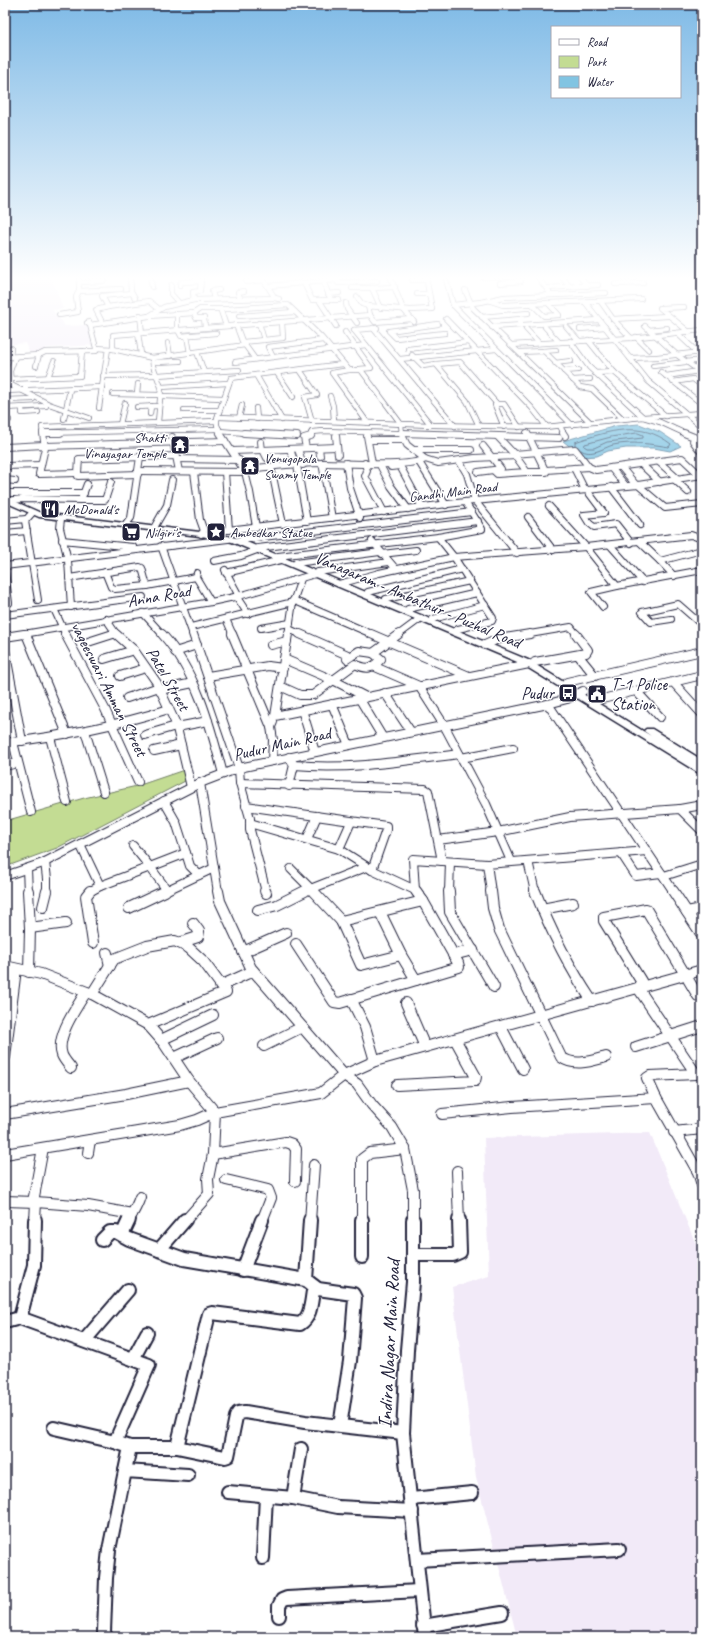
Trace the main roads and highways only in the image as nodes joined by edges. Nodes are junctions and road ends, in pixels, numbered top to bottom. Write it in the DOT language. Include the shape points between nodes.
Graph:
graph roads {
  1 [pos="7,498"];
  2 [pos="206,533"];
  3 [pos="258,549"];
  4 [pos="279,558"];
  5 [pos="317,573"];
  6 [pos="344,583"];
  7 [pos="456,631"];
  8 [pos="532,663"];
  9 [pos="580,693"];
  10 [pos="702,764"];
  11 [pos="702,772"];
  1 -- 2 [label="main road, Vanagaram - Ambathur - Puzhal Road" via="44,513"];
  1 -- 2 [label="main road, Vanagaram - Ambathur - Puzhal Road" via="32,513 60,519"];
  2 -- 3 [label="main road, Vanagaram - Ambathur - Puzhal Road"];
  2 -- 3 [label="main road, Vanagaram - Ambathur - Puzhal Road" via="239,540"];
  3 -- 4 [label="main road, Vanagaram - Ambathur - Puzhal Road"];
  4 -- 5 [label="main road, Vanagaram - Ambathur - Puzhal Road"];
  4 -- 5 [label="main road, Vanagaram - Ambathur - Puzhal Road"];
  5 -- 6 [label="main road, Vanagaram - Ambathur - Puzhal Road"];
  6 -- 7 [label="main road, Vanagaram - Ambathur - Puzhal Road"];
  6 -- 7 [label="main road"];
  7 -- 8 [label="main road"];
  8 -- 9 [label="main road, Vanagaram - Ambathur - Puzhal Road"];
  8 -- 9 [label="main road" via="568,682"];
  9 -- 10 [label="main road" via="598,700"];
  9 -- 11 [label="main road, Vanagaram - Ambathur - Puzhal Road"];
}
